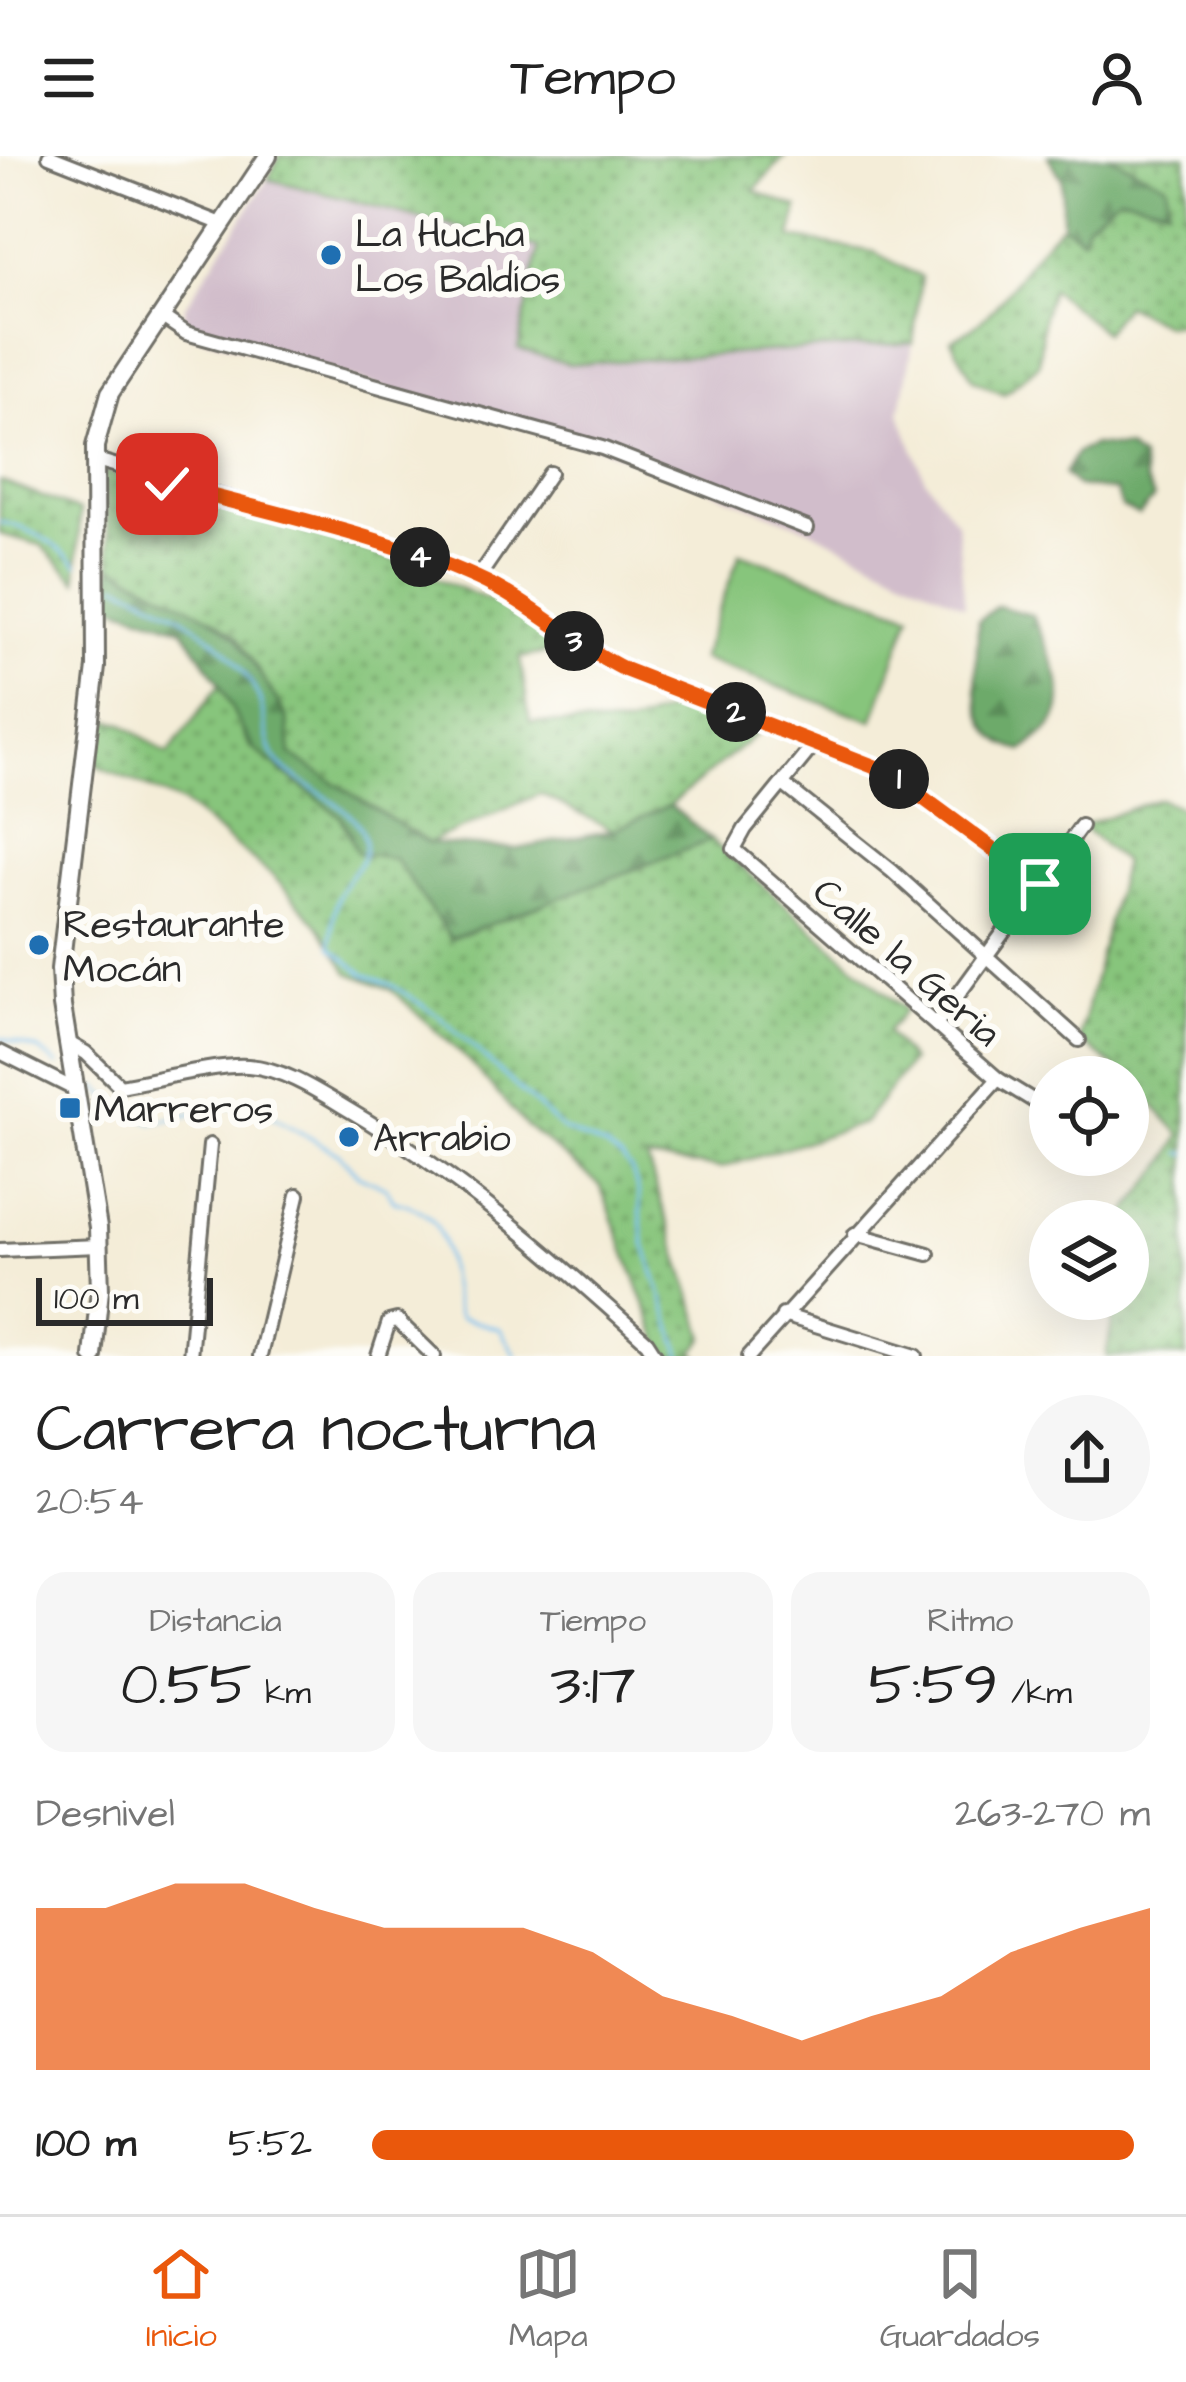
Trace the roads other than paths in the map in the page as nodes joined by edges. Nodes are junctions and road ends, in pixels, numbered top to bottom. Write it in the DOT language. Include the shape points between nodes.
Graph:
graph roads {
  1 [pos="49,156"];
  2 [pos="268,156"];
  3 [pos="222,224"];
  4 [pos="161,316"];
  5 [pos="93,459"];
  6 [pos="550,473"];
  7 [pos="807,528"];
  8 [pos="478,578"];
  9 [pos="816,742"];
  10 [pos="783,784"];
  11 [pos="1081,826"];
  12 [pos="1040,884"];
  13 [pos="986,957"];
  14 [pos="936,1025"];
  15 [pos="1079,1040"];
  16 [pos="68,1042"];
  17 [pos="0,1052"];
  18 [pos="998,1078"];
  19 [pos="74,1089"];
  20 [pos="1029,1098"];
  21 [pos="210,1145"];
  22 [pos="298,1195"];
  23 [pos="854,1234"];
  24 [pos="99,1246"];
  25 [pos="0,1250"];
  26 [pos="928,1254"];
  27 [pos="782,1315"];
  28 [pos="93,1356"];
  29 [pos="190,1356"];
  30 [pos="260,1356"];
  31 [pos="378,1356"];
  32 [pos="433,1356"];
  33 [pos="656,1356"];
  34 [pos="749,1356"];
  35 [pos="916,1356"];
  1 -- 3 [label="street"];
  2 -- 3 [label="main road"];
  3 -- 4 [label="main road"];
  4 -- 5 [label="main road" via="110,393"];
  4 -- 7 [label="street" via="186,333 602,448"];
  5 -- 8 [label="street"];
  5 -- 16 [label="main road" via="96,667 62,936"];
  6 -- 8 [label="street"];
  8 -- 9 [label="street" via="626,670"];
  9 -- 10 [label="street"];
  9 -- 12 [label="street" via="888,772"];
  10 -- 13 [label="street, Calle la Geria"];
  10 -- 14 [label="street, Calle la Geria" via="734,849"];
  11 -- 12 [label="street"];
  12 -- 13 [label="street"];
  13 -- 14 [label="street"];
  13 -- 15 [label="street, Calle la Geria"];
  14 -- 18 [label="street, Calle la Geria"];
  16 -- 19 [label="main road"];
  16 -- 33 [label="street" via="120,1086 247,1066 330,1099 416,1150 558,1261"];
  17 -- 19 [label="street"];
  18 -- 20 [label="street, Calle la Geria"];
  18 -- 23 [label="street"];
  19 -- 24 [label="main road"];
  21 -- 29 [label="street"];
  22 -- 30 [label="street"];
  23 -- 26 [label="street"];
  23 -- 27 [label="street"];
  24 -- 25 [label="street"];
  24 -- 28 [label="main road"];
  27 -- 34 [label="street"];
  27 -- 35 [label="street"];
  31 -- 32 [label="street" via="389,1322 397,1320"];
}
